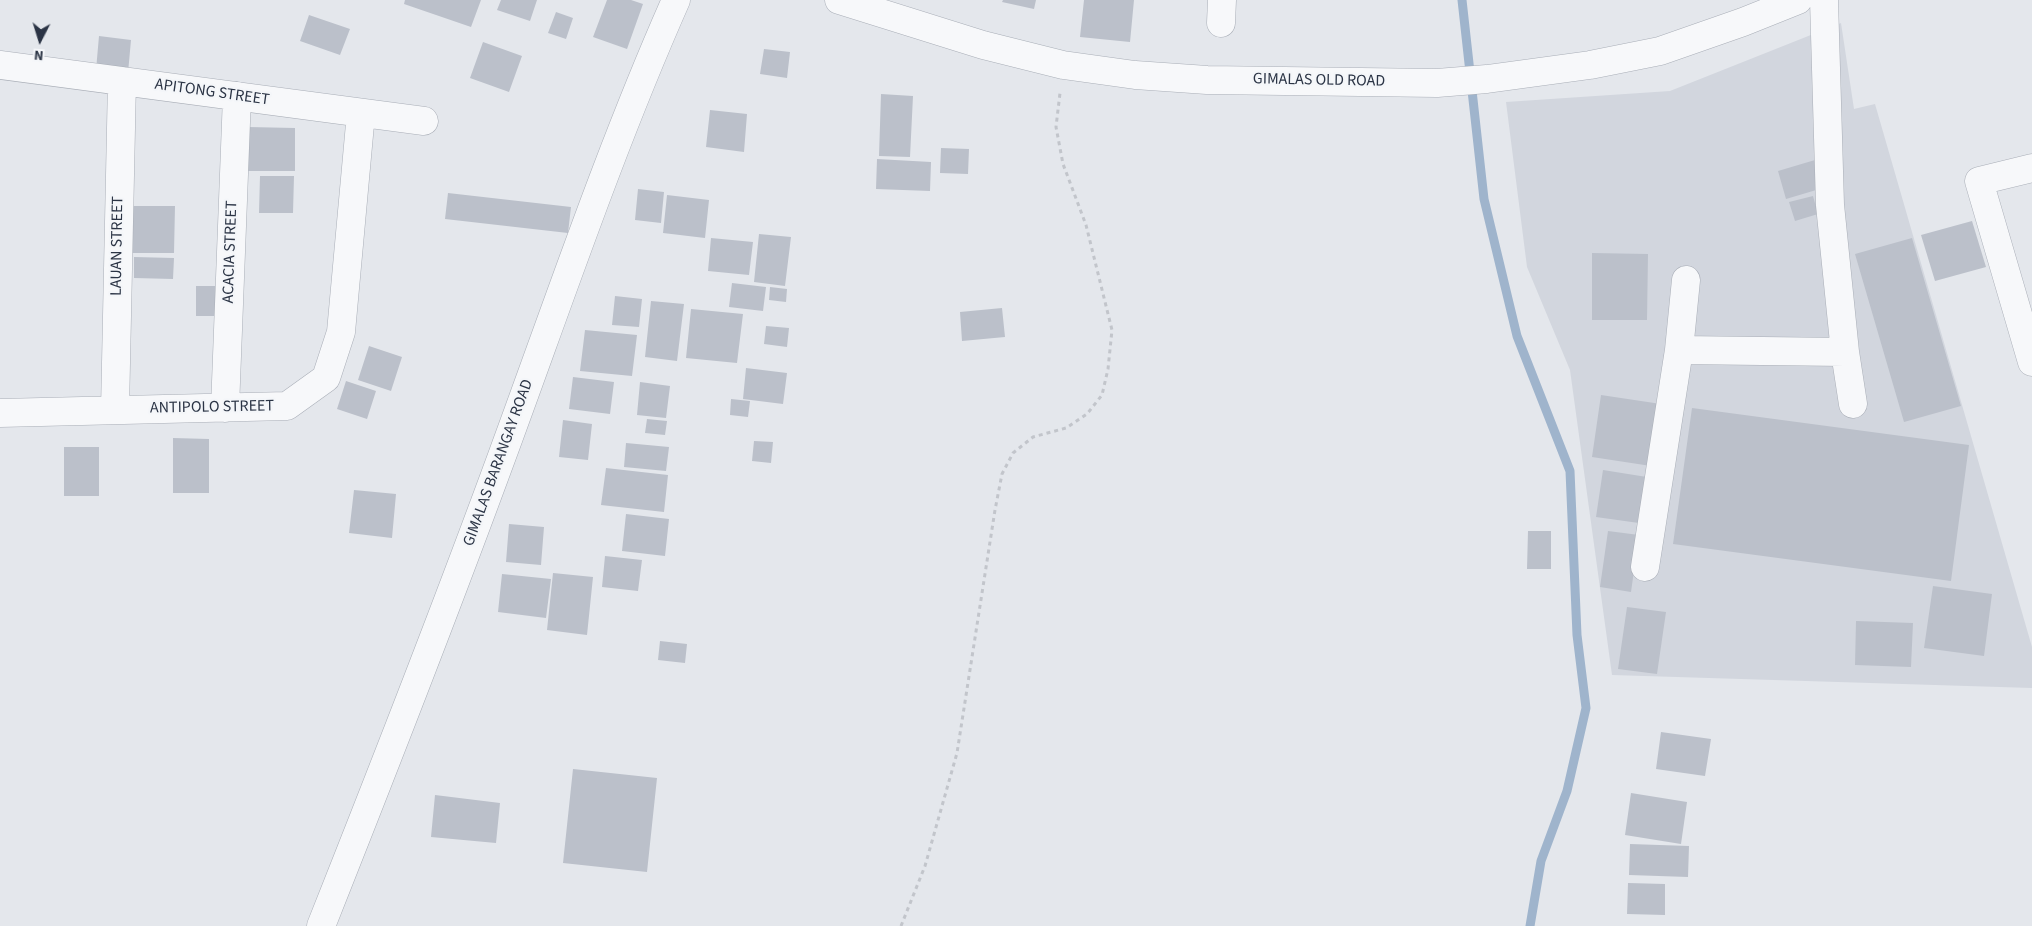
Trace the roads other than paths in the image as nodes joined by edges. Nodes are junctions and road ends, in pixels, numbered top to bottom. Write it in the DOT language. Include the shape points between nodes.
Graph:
graph roads {
  1 [pos="676,0"];
  2 [pos="839,0"];
  3 [pos="1798,0"];
  4 [pos="1824,0"];
  5 [pos="0,66"];
  6 [pos="122,81"];
  7 [pos="237,96"];
  8 [pos="361,113"];
  9 [pos="424,121"];
  10 [pos="2032,168"];
  11 [pos="1686,280"];
  12 [pos="1679,350"];
  13 [pos="1845,352"];
  14 [pos="2032,362"];
  15 [pos="1853,404"];
  16 [pos="225,408"];
  17 [pos="114,410"];
  18 [pos="0,413"];
  19 [pos="1645,567"];
  20 [pos="321,926"];
  1 -- 20 [label="street, GIMALAS BARANGAY ROAD" via="644,71 488,494"];
  2 -- 3 [label="street, GIMALAS OLD ROAD" via="983,45 1063,65 1135,75 1207,80 1437,83 1590,65 1660,51"];
  4 -- 13 [label="street" via="1830,205"];
  5 -- 6 [label="street, APITONG STREET"];
  6 -- 7 [label="street, APITONG STREET"];
  6 -- 17 [label="street, LAUAN STREET"];
  7 -- 8 [label="street, APITONG STREET"];
  7 -- 16 [label="street, ACACIA STREET"];
  8 -- 9 [label="street, APITONG STREET"];
  8 -- 16 [label="street, ANTIPOLO STREET" via="341,332 326,378 287,406"];
  10 -- 14 [label="street" via="1979,181"];
  11 -- 12 [label="street"];
  12 -- 13 [label="street"];
  12 -- 19 [label="street"];
  13 -- 15 [label="street"];
  16 -- 17 [label="street, ANTIPOLO STREET"];
  17 -- 18 [label="street, ANTIPOLO STREET"];
}
